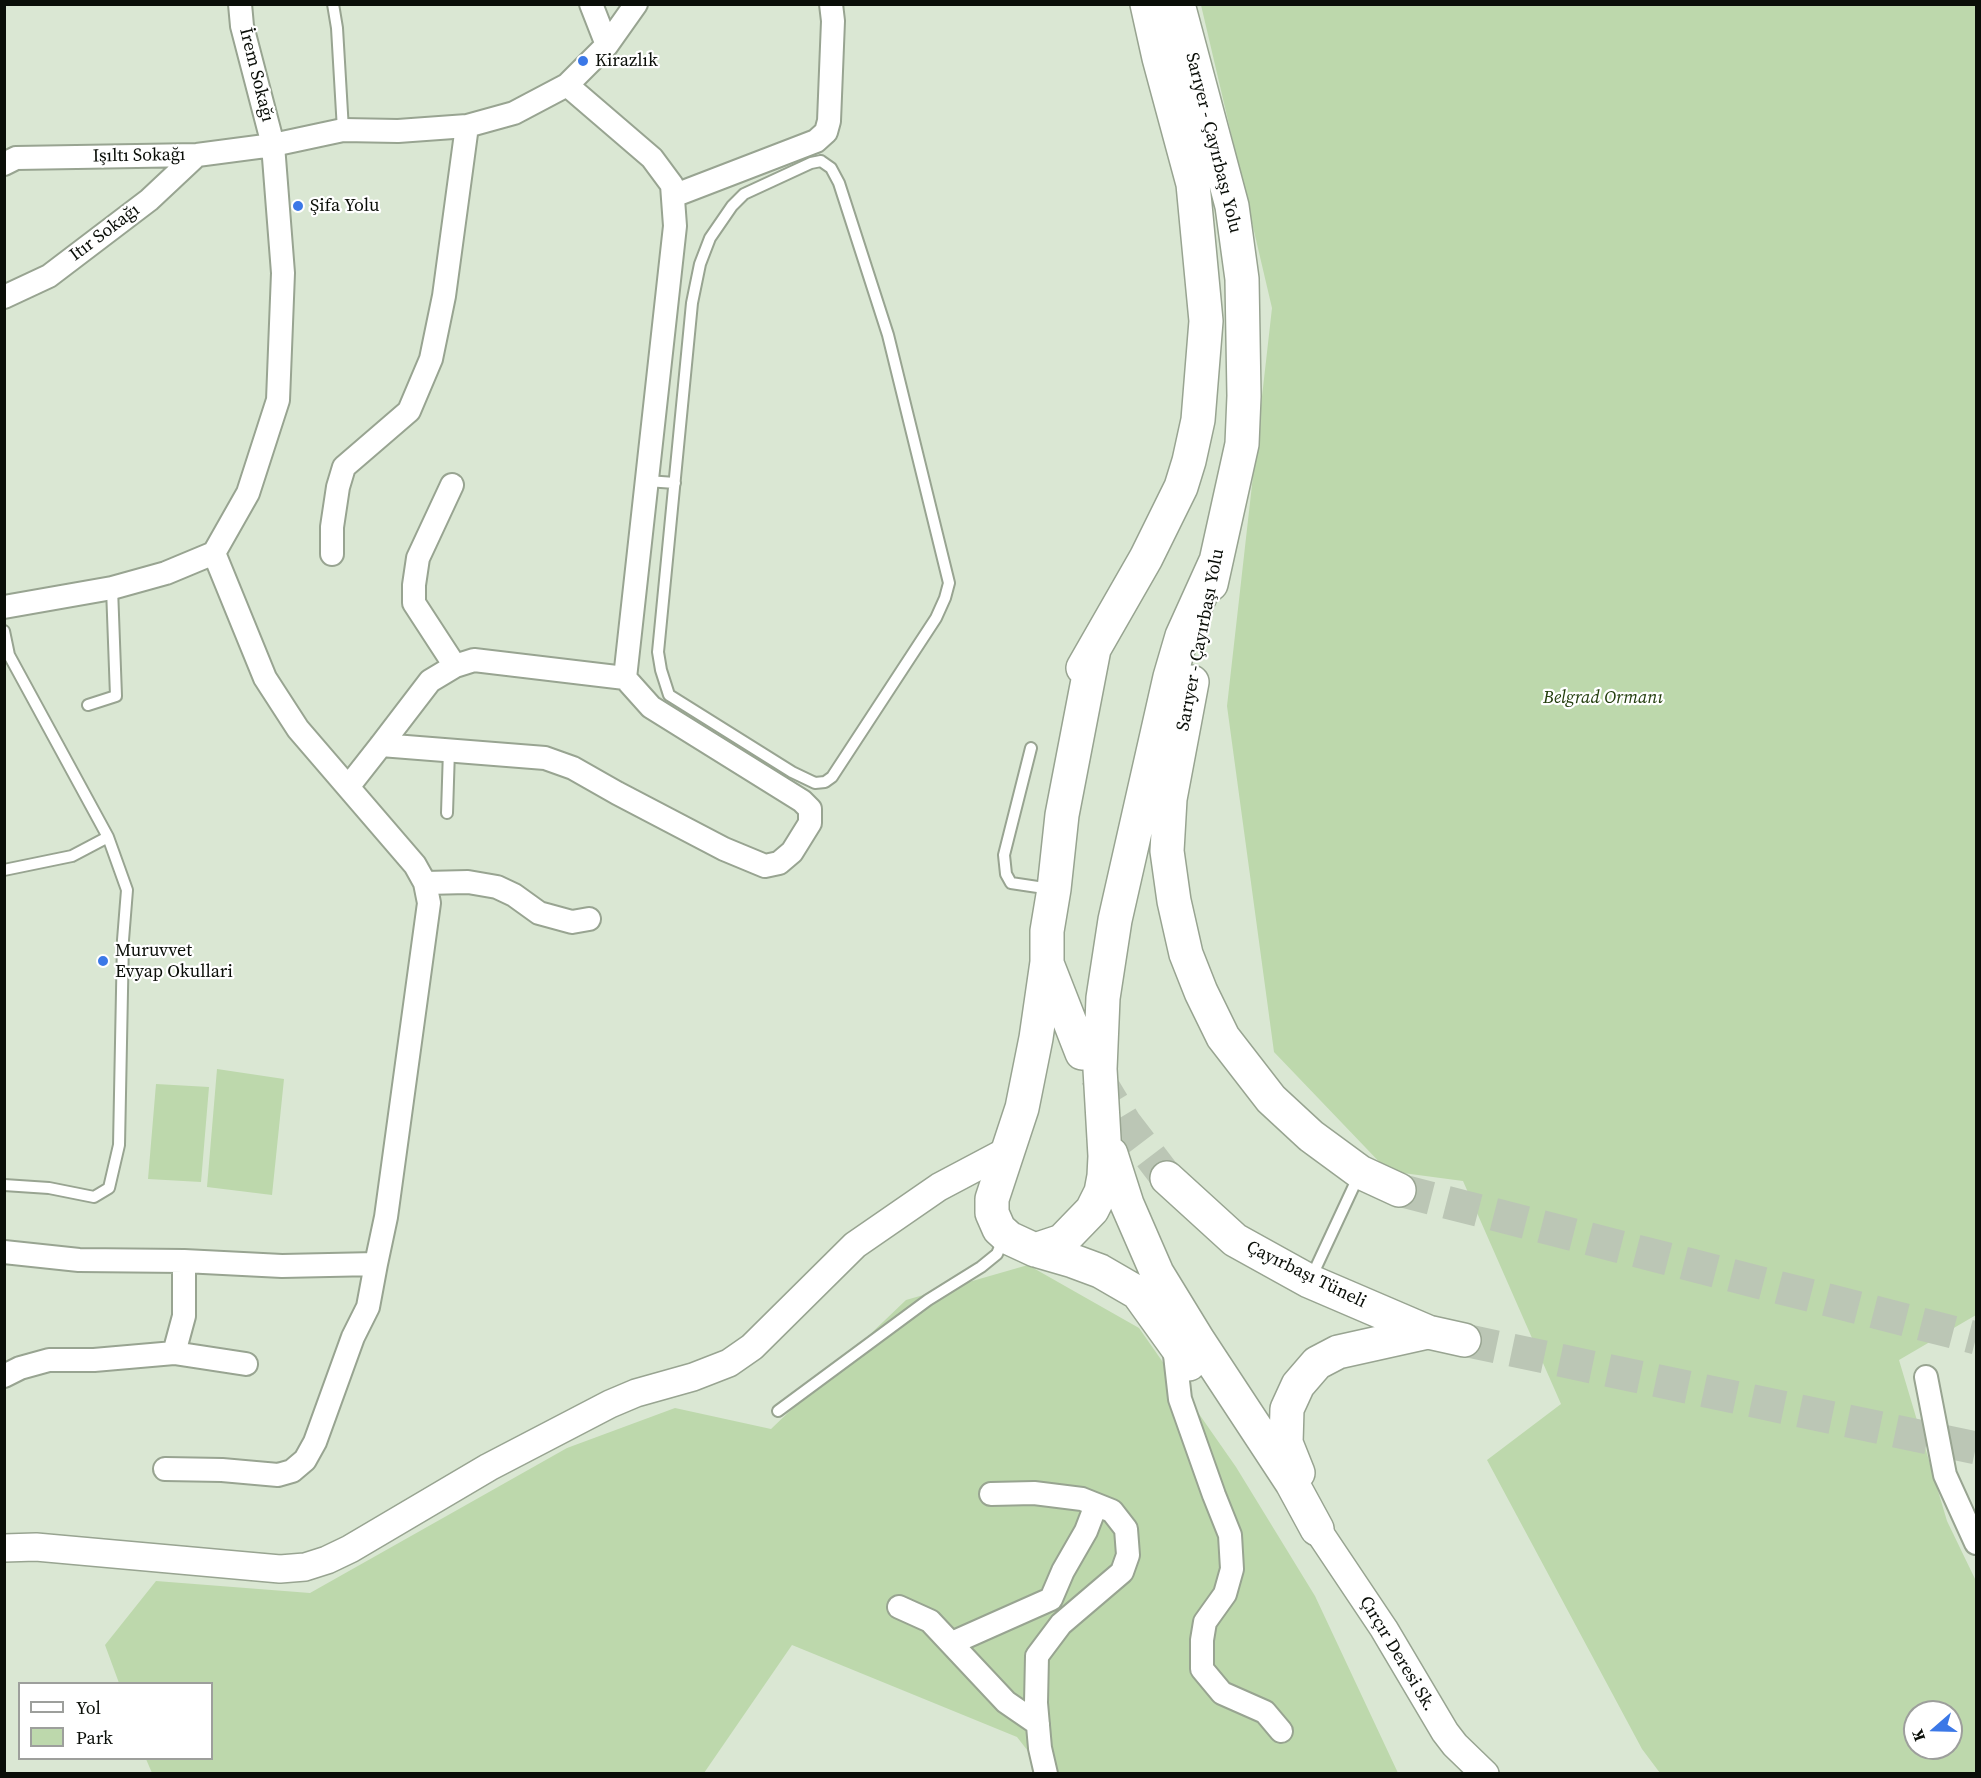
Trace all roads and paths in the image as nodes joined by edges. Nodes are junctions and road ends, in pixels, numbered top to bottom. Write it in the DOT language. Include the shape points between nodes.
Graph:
graph roads {
  1 [pos="240,4"];
  2 [pos="333,4"];
  3 [pos="591,4"];
  4 [pos="636,4"];
  5 [pos="831,4"];
  6 [pos="1147,4"];
  7 [pos="1178,4"];
  8 [pos="607,45"];
  9 [pos="567,85"];
  10 [pos="467,126"];
  11 [pos="343,130"];
  12 [pos="273,145"];
  13 [pos="197,154"];
  14 [pos="4,164"];
  15 [pos="673,196"];
  16 [pos="4,297"];
  17 [pos="647,481"];
  18 [pos="675,483"];
  19 [pos="452,485"];
  20 [pos="214,553"];
  21 [pos="332,554"];
  22 [pos="1215,563"];
  23 [pos="112,588"];
  24 [pos="4,607"];
  25 [pos="4,631"];
  26 [pos="455,666"];
  27 [pos="625,678"];
  28 [pos="88,705"];
  29 [pos="381,745"];
  30 [pos="1031,748"];
  31 [pos="449,749"];
  32 [pos="348,787"];
  33 [pos="447,813"];
  34 [pos="108,837"];
  35 [pos="4,870"];
  36 [pos="424,883"];
  37 [pos="1054,889"];
  38 [pos="589,919"];
  39 [pos="1047,962"];
  40 [pos="1082,1053"];
  41 [pos="1101,1109"];
  42 [pos="1007,1151"];
  43 [pos="1360,1172"];
  44 [pos="1167,1178"];
  45 [pos="4,1185"];
  46 [pos="1399,1190"];
  47 [pos="1005,1234"];
  48 [pos="1035,1250"];
  49 [pos="4,1252"];
  50 [pos="184,1261"];
  51 [pos="376,1264"];
  52 [pos="1310,1281"];
  53 [pos="1428,1332"];
  54 [pos="1464,1340"];
  55 [pos="1174,1341"];
  56 [pos="174,1353"];
  57 [pos="246,1364"];
  58 [pos="4,1376"];
  59 [pos="1926,1377"];
  60 [pos="778,1411"];
  61 [pos="165,1469"];
  62 [pos="991,1494"];
  63 [pos="1096,1505"];
  64 [pos="1317,1529"];
  65 [pos="1977,1543"];
  66 [pos="4,1548"];
  67 [pos="900,1607"];
  68 [pos="952,1643"];
  69 [pos="1038,1724"];
  70 [pos="1281,1731"];
  71 [pos="1046,1773"];
  72 [pos="1485,1773"];
  1 -- 12 [label="street, İrem Sokağı" via="242,26"];
  2 -- 11 [label="lane"];
  3 -- 8 [label="street"];
  4 -- 8 [label="street, Işıltı Sokağı"];
  5 -- 15 [label="street" via="826,132 816,141"];
  6 -- 37 [label="main road" via="1193,184 1206,321 1198,420 1181,487 1094,649 1062,815"];
  7 -- 22 [label="main road, Sarıyer - Çayırbaşı Yolu" via="1232,206 1242,279 1242,444"];
  8 -- 9 [label="street, Işıltı Sokağı"];
  9 -- 10 [label="street, Işıltı Sokağı" via="514,114"];
  9 -- 15 [label="street" via="652,158 672,185"];
  10 -- 11 [label="street, Işıltı Sokağı"];
  10 -- 21 [label="street" via="444,296 431,359 409,411 344,467 332,527"];
  11 -- 12 [label="street, Işıltı Sokağı"];
  12 -- 13 [label="street, Işıltı Sokağı"];
  12 -- 20 [label="street, İrem Sokağı" via="283,273 279,400 248,493"];
  13 -- 14 [label="street, Işıltı Sokağı" via="16,158"];
  13 -- 16 [label="street, Itır Sokağı" via="149,200 49,276"];
  15 -- 17 [label="street" via="675,226"];
  17 -- 18 [label="lane"];
  17 -- 27 [label="street"];
  18 -- 18 [label="lane" via="692,303 710,238 744,194 820,161 831,168 839,183 888,334 949,584 936,618 825,782 815,783 792,772 669,695 658,652"];
  19 -- 26 [label="street" via="418,558 414,603"];
  20 -- 23 [label="street" via="166,573"];
  20 -- 32 [label="street" via="265,678 298,729"];
  22 -- 41 [label="main road" via="1182,636 1170,677 1115,920 1103,998"];
  22 -- 43 [label="main road, Sarıyer - Çayırbaşı Yolu" via="1170,799 1167,851 1186,954 1223,1037 1251,1076 1311,1136"];
  23 -- 24 [label="street"];
  23 -- 28 [label="lane" via="116,696"];
  25 -- 34 [label="lane" via="9,655"];
  26 -- 27 [label="street" via="474,660"];
  26 -- 29 [label="street" via="430,681"];
  27 -- 31 [label="street" via="651,707 810,809 810,823 792,852 779,863 765,866 724,849 573,768 545,758"];
  29 -- 31 [label="street"];
  29 -- 32 [label="street"];
  30 -- 37 [label="lane" via="1004,855 1006,874 1011,883"];
  31 -- 33 [label="lane"];
  32 -- 36 [label="street" via="415,865"];
  34 -- 35 [label="lane" via="72,856"];
  34 -- 45 [label="lane" via="127,890 119,1145 109,1188 94,1197"];
  36 -- 38 [label="street" via="468,882 497,887 539,913 572,922"];
  36 -- 51 [label="street" via="429,903 386,1217"];
  37 -- 39 [label="main road"];
  39 -- 40 [label="main road"];
  39 -- 42 [label="main road" via="1022,1108"];
  41 -- 48 [label="main road" via="1105,1156 1101,1192 1092,1210 1062,1241"];
  41 -- 64 [label="main road" via="1120,1186 1157,1273 1292,1483"];
  42 -- 47 [label="main road" via="992,1199 993,1213"];
  42 -- 66 [label="street" via="939,1187 855,1245 752,1347 729,1363 609,1404 327,1560 280,1569 36,1547"];
  43 -- 46 [label="main road, Sarıyer - Çayırbaşı Yolu"];
  43 -- 52 [label="lane"];
  44 -- 52 [label="main road, Çayırbaşı Tüneli" via="1235,1240"];
  47 -- 48 [label="main road"];
  47 -- 60 [label="lane" via="997,1254 981,1267 928,1300"];
  48 -- 55 [label="main road" via="1100,1271 1138,1293"];
  49 -- 50 [label="street" via="79,1260"];
  50 -- 51 [label="street" via="282,1266"];
  50 -- 56 [label="street" via="184,1316"];
  51 -- 61 [label="street" via="368,1307 305,1460 292,1471 278,1475"];
  52 -- 53 [label="main road, Çayırbaşı Tüneli"];
  53 -- 54 [label="main road, Çayırbaşı Tüneli"];
  53 -- 64 [label="main road" via="1338,1352 1317,1363 1298,1385 1287,1409 1286,1443"];
  55 -- 64 [label="main road" via="1265,1472"];
  55 -- 70 [label="street" via="1179,1399 1230,1535 1232,1569 1225,1594 1205,1622 1202,1669 1222,1693 1265,1712"];
  56 -- 57 [label="street"];
  56 -- 58 [label="street" via="49,1360"];
  59 -- 65 [label="street" via="1945,1475"];
  62 -- 63 [label="street" via="1034,1493 1082,1499"];
  63 -- 68 [label="street" via="1051,1599"];
  63 -- 69 [label="street" via="1112,1511 1126,1528 1128,1555 1122,1572 1061,1624 1037,1656"];
  64 -- 72 [label="street, Çırçır Deresi Sk." via="1384,1629 1438,1721 1455,1745"];
  67 -- 68 [label="street" via="930,1621"];
  68 -- 69 [label="street" via="1006,1702"];
  69 -- 71 [label="street"];
}
